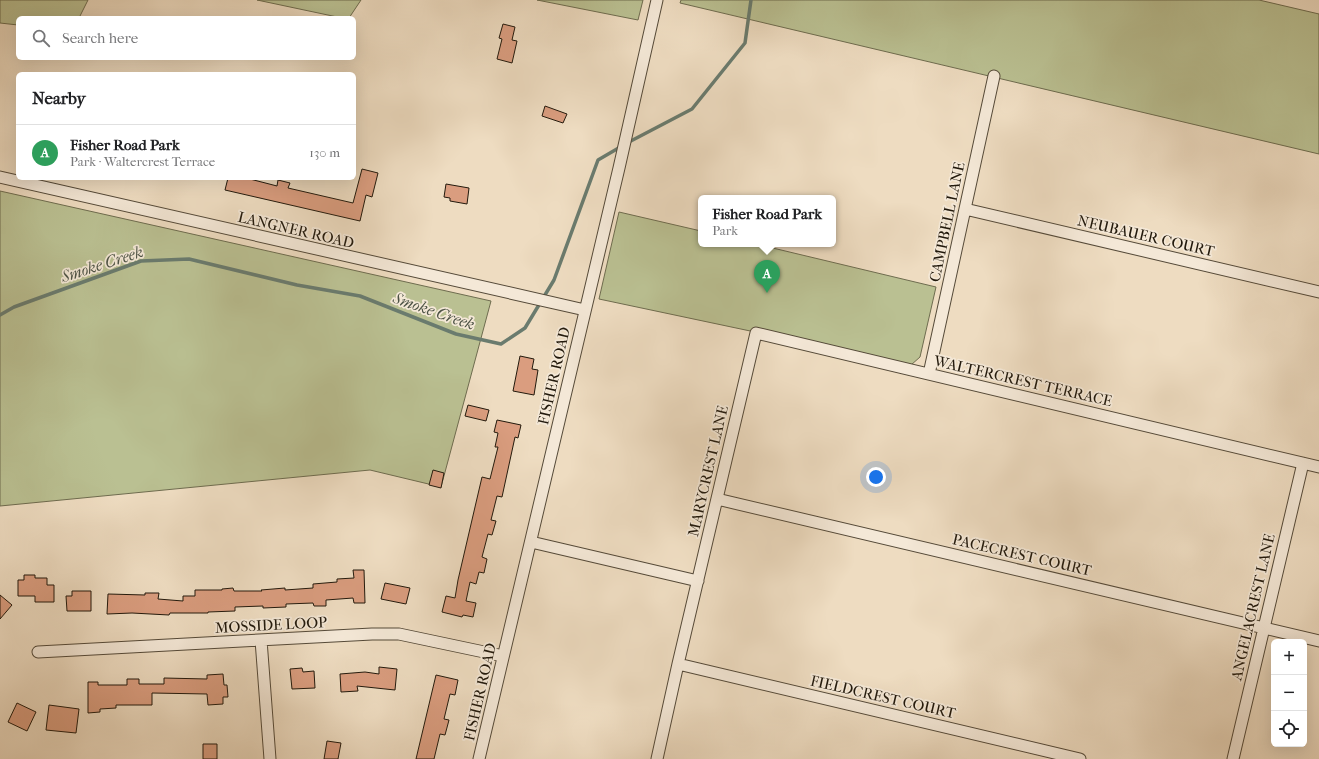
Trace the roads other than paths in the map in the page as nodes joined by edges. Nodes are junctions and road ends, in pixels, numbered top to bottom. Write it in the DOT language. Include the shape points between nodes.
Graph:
graph roads {
  1 [pos="657,0"];
  2 [pos="994,76"];
  3 [pos="0,177"];
  4 [pos="965,208"];
  5 [pos="1319,292"];
  6 [pos="585,310"];
  7 [pos="748,369"];
  8 [pos="929,374"];
  9 [pos="1303,463"];
  10 [pos="1319,466"];
  11 [pos="717,498"];
  12 [pos="531,542"];
  13 [pos="698,581"];
  14 [pos="1264,627"];
  15 [pos="261,640"];
  16 [pos="1319,641"];
  17 [pos="38,652"];
  18 [pos="503,656"];
  19 [pos="678,664"];
  20 [pos="270,759"];
  21 [pos="480,759"];
  22 [pos="657,759"];
  23 [pos="1080,759"];
  24 [pos="1233,759"];
  1 -- 6 [label="street, FISHER ROAD"];
  2 -- 4 [label="street, CAMPBELL LANE"];
  3 -- 6 [label="street, LANGNER ROAD"];
  4 -- 5 [label="street, NEUBAUER COURT"];
  4 -- 8 [label="street, CAMPBELL LANE"];
  6 -- 12 [label="street, FISHER ROAD"];
  7 -- 8 [label="street, WALTERCREST TERRACE" via="756,333"];
  7 -- 11 [label="street, MARYCREST LANE"];
  8 -- 9 [label="street, WALTERCREST TERRACE"];
  9 -- 10 [label="street, WALTERCREST TERRACE"];
  9 -- 14 [label="street, ANGELACREST LANE"];
  11 -- 13 [label="street, MARYCREST LANE"];
  11 -- 14 [label="street, PACECREST COURT"];
  12 -- 13 [label="street"];
  12 -- 18 [label="street, FISHER ROAD"];
  13 -- 19 [label="street, MARYCREST LANE"];
  14 -- 16 [label="street, PACECREST COURT"];
  14 -- 24 [label="street, ANGELACREST LANE"];
  15 -- 17 [label="street, MOSSIDE LOOP"];
  15 -- 18 [label="street, MOSSIDE LOOP" via="399,634"];
  15 -- 20 [label="street"];
  18 -- 21 [label="street, FISHER ROAD"];
  19 -- 22 [label="street, MARYCREST LANE"];
  19 -- 23 [label="street, FIELDCREST COURT"];
}
